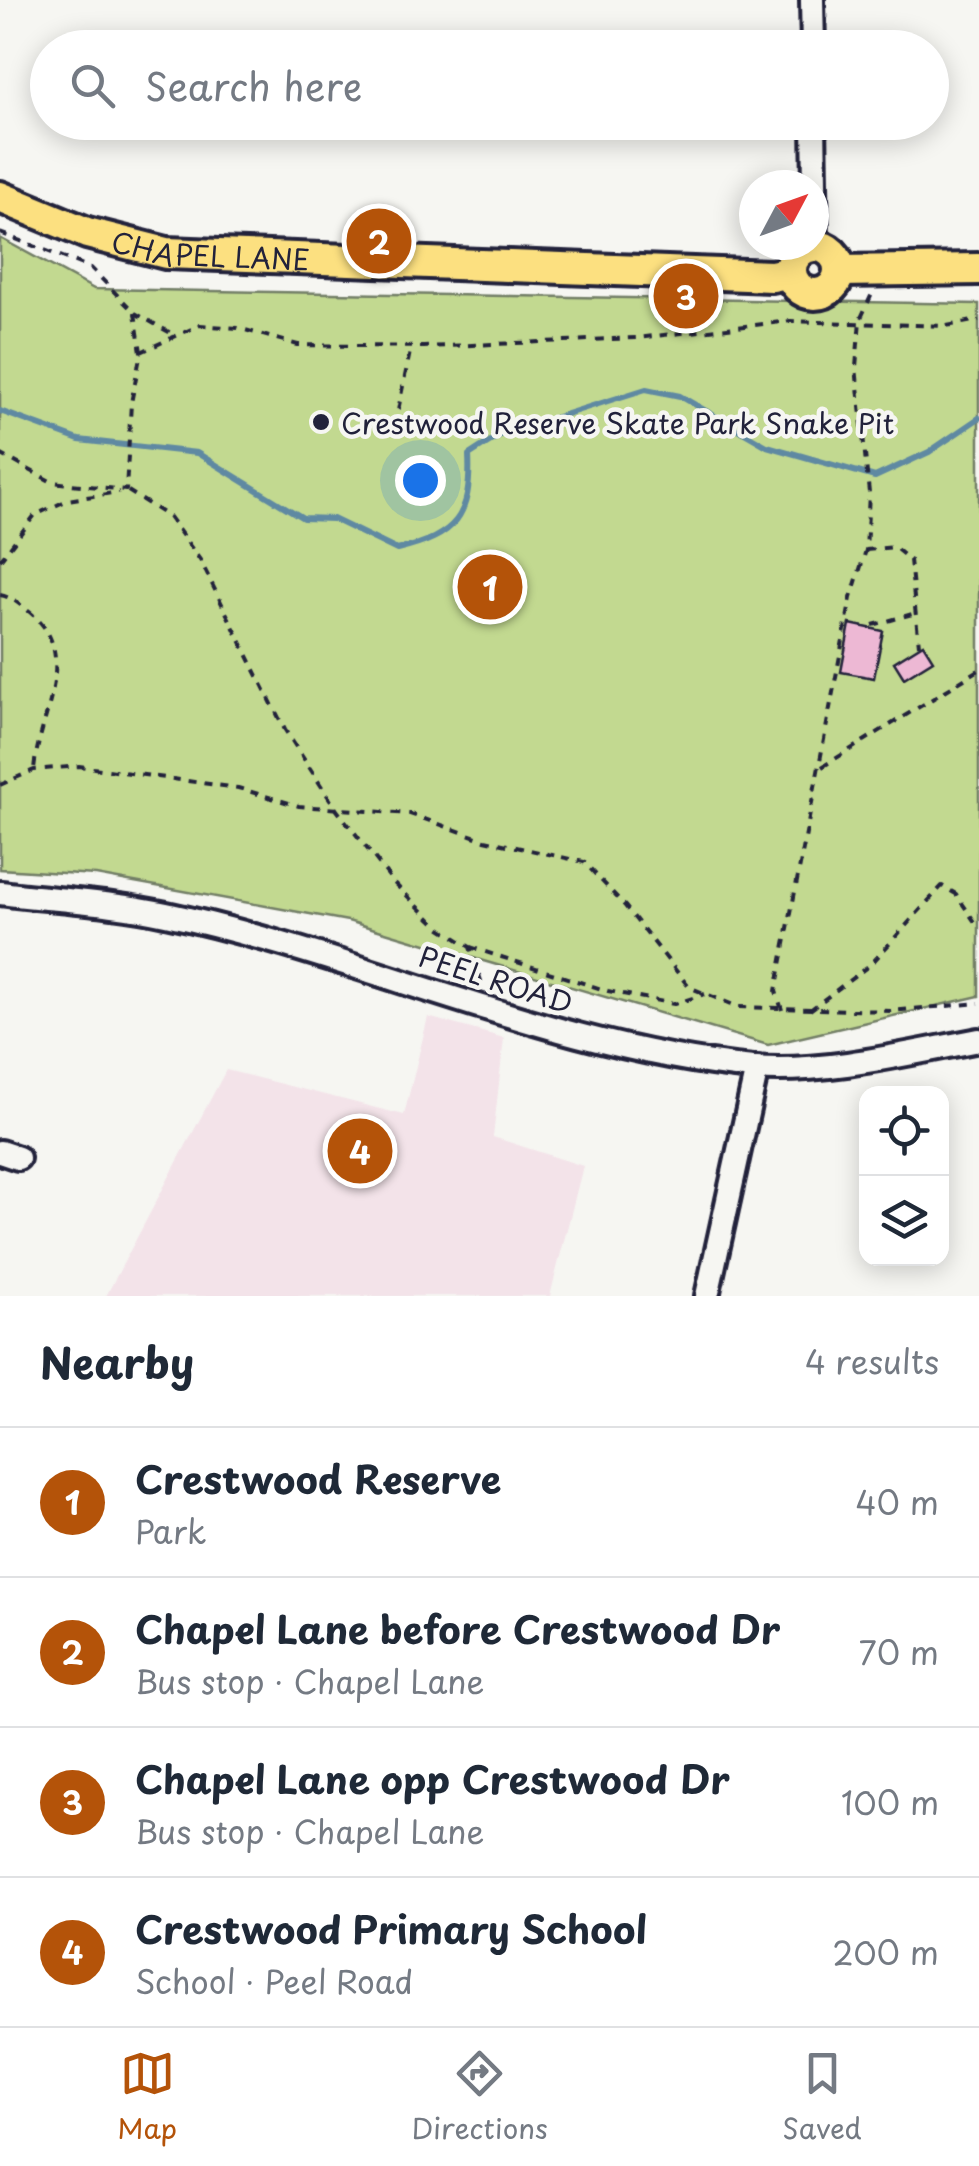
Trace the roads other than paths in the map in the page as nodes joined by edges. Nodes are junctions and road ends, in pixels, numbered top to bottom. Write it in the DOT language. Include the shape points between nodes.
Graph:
graph roads {
  1 [pos="812,0"];
  2 [pos="812,30"];
  3 [pos="814,140"];
  4 [pos="815,170"];
  5 [pos="0,198"];
  6 [pos="829,252"];
  7 [pos="795,260"];
  8 [pos="979,269"];
  9 [pos="791,272"];
  10 [pos="840,272"];
  11 [pos="0,893"];
  12 [pos="979,1040"];
  13 [pos="757,1068"];
  14 [pos="707,1296"];
  1 -- 2 [label="street"];
  3 -- 4 [label="street"];
  5 -- 9 [label="main road, CHAPEL LANE" via="120,243 220,258"];
  6 -- 10 [label="main road"];
  7 -- 9 [label="main road"];
  8 -- 10 [label="main road"];
  9 -- 10 [label="main road" via="800,290 816,295 831,289"];
  11 -- 13 [label="street, PEEL ROAD" via="165,914 606,1046"];
  12 -- 13 [label="street, PEEL ROAD" via="838,1063"];
  13 -- 14 [label="street"];
}
